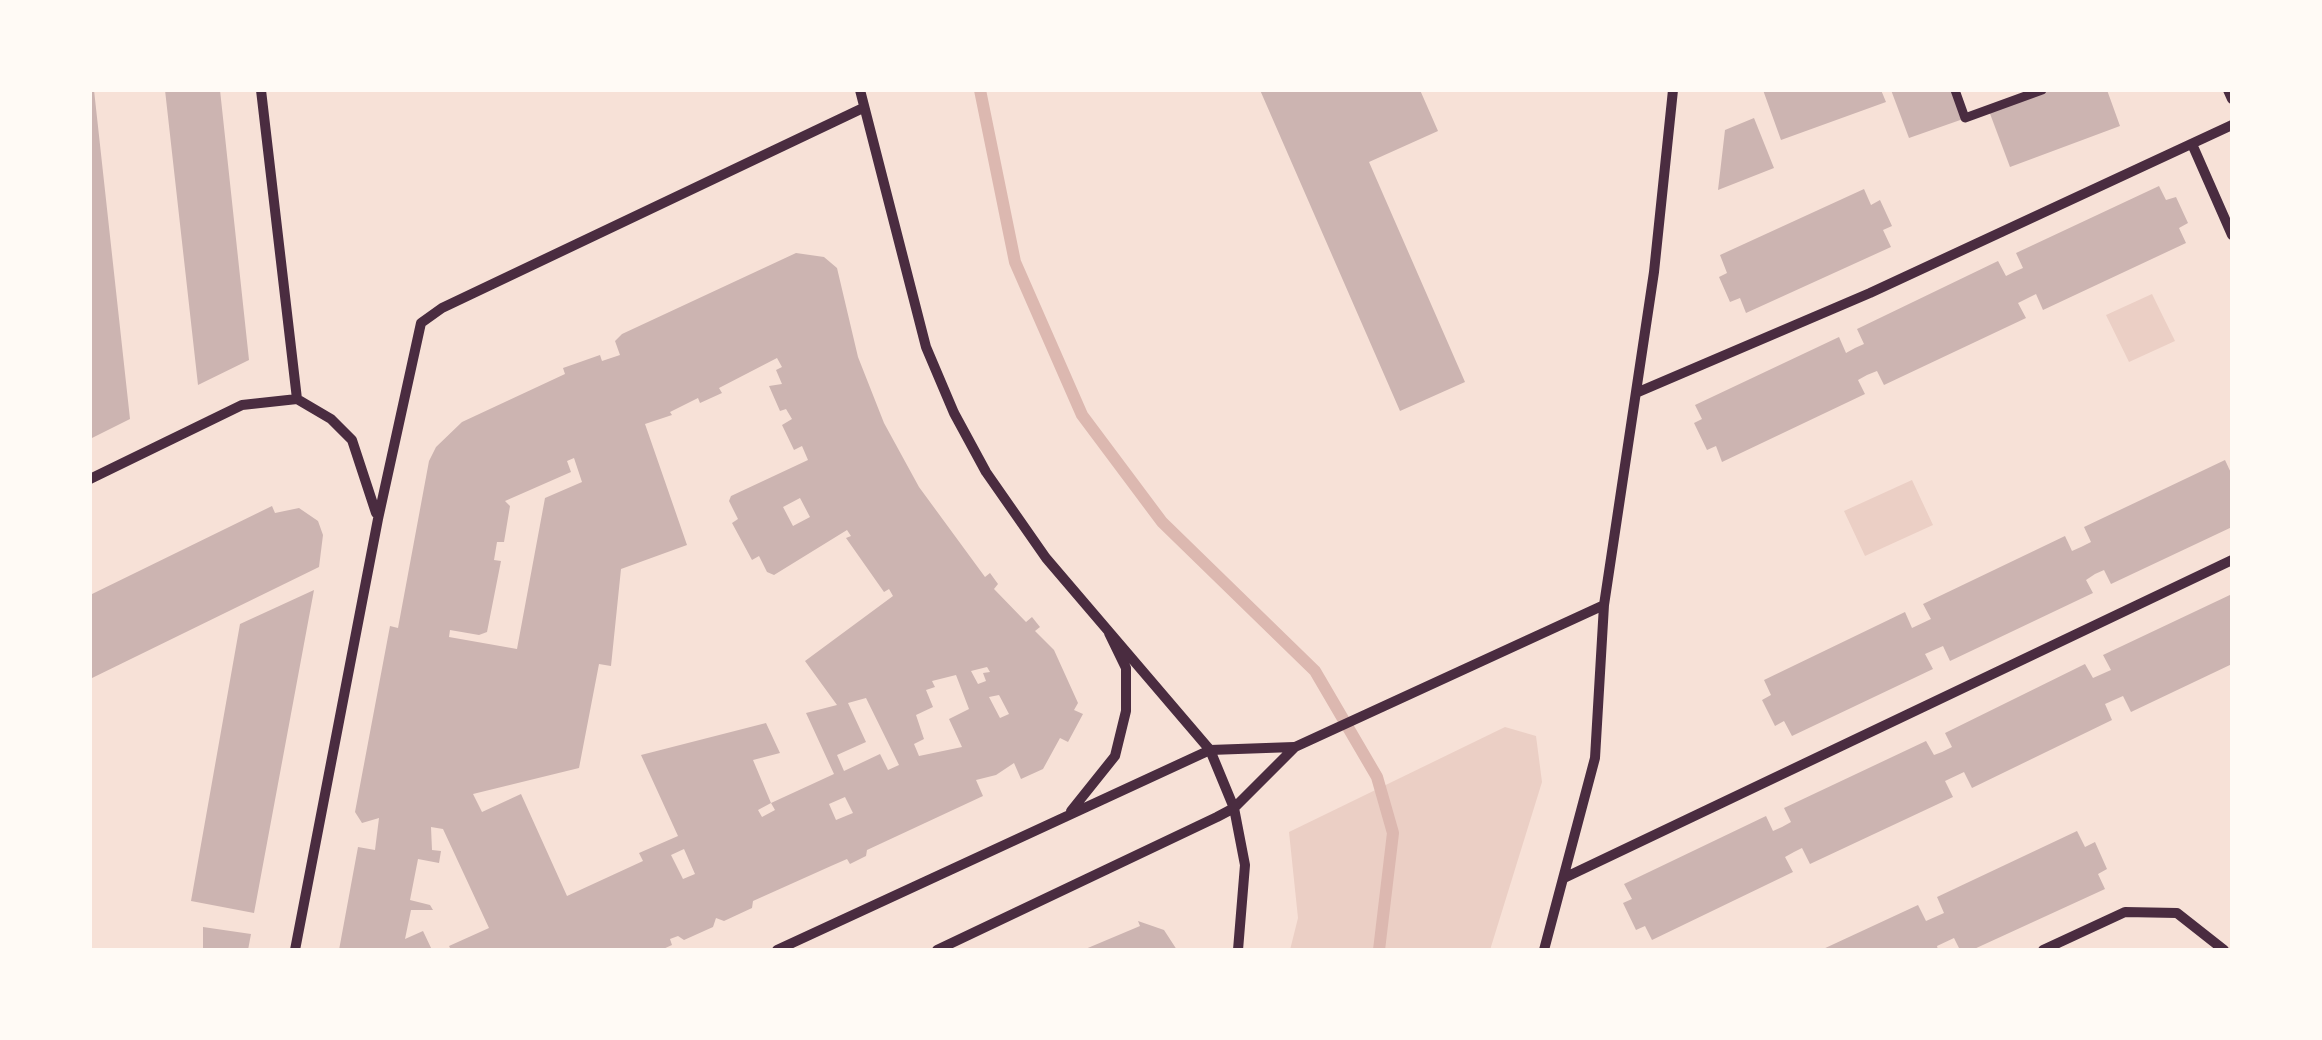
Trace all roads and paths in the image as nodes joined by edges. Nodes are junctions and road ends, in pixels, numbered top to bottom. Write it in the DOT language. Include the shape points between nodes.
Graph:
graph roads {
  1 [pos="262,90"];
  2 [pos="860,90"];
  3 [pos="1674,90"];
  4 [pos="1955,90"];
  5 [pos="2042,90"];
  6 [pos="2228,90"];
  7 [pos="2232,100"];
  8 [pos="863,108"];
  9 [pos="2232,125"];
  10 [pos="2192,144"];
  11 [pos="2232,235"];
  12 [pos="1636,393"];
  13 [pos="296,398"];
  14 [pos="90,480"];
  15 [pos="378,519"];
  16 [pos="2232,560"];
  17 [pos="1604,605"];
  18 [pos="1107,628"];
  19 [pos="1295,747"];
  20 [pos="1210,750"];
  21 [pos="1234,808"];
  22 [pos="1066,816"];
  23 [pos="1564,878"];
  24 [pos="295,950"];
  25 [pos="777,950"];
  26 [pos="938,950"];
  27 [pos="1238,950"];
  28 [pos="1544,950"];
  29 [pos="2043,950"];
  30 [pos="2224,950"];
  1 -- 13 [label="street"];
  2 -- 8 [label="street"];
  3 -- 12 [label="street"];
  4 -- 5 [label="street" via="1965,118"];
  6 -- 7 [label="street"];
  8 -- 15 [label="street" via="421,323"];
  8 -- 18 [label="street" via="926,347 954,413 1046,558"];
  9 -- 10 [label="street"];
  10 -- 11 [label="street"];
  10 -- 12 [label="street"];
  12 -- 17 [label="street"];
  13 -- 14 [label="street" via="242,405"];
  13 -- 15 [label="street" via="352,440"];
  15 -- 24 [label="street"];
  16 -- 23 [label="street"];
  17 -- 19 [label="street"];
  17 -- 23 [label="street" via="1595,758"];
  18 -- 20 [label="street"];
  18 -- 22 [label="street" via="1126,668 1126,712 1115,756"];
  19 -- 20 [label="street"];
  19 -- 21 [label="street"];
  20 -- 21 [label="street"];
  20 -- 22 [label="street"];
  21 -- 26 [label="street"];
  21 -- 27 [label="street" via="1245,866"];
  22 -- 25 [label="street"];
  23 -- 28 [label="street"];
  29 -- 30 [label="street" via="2124,912 2177,913"];
}
